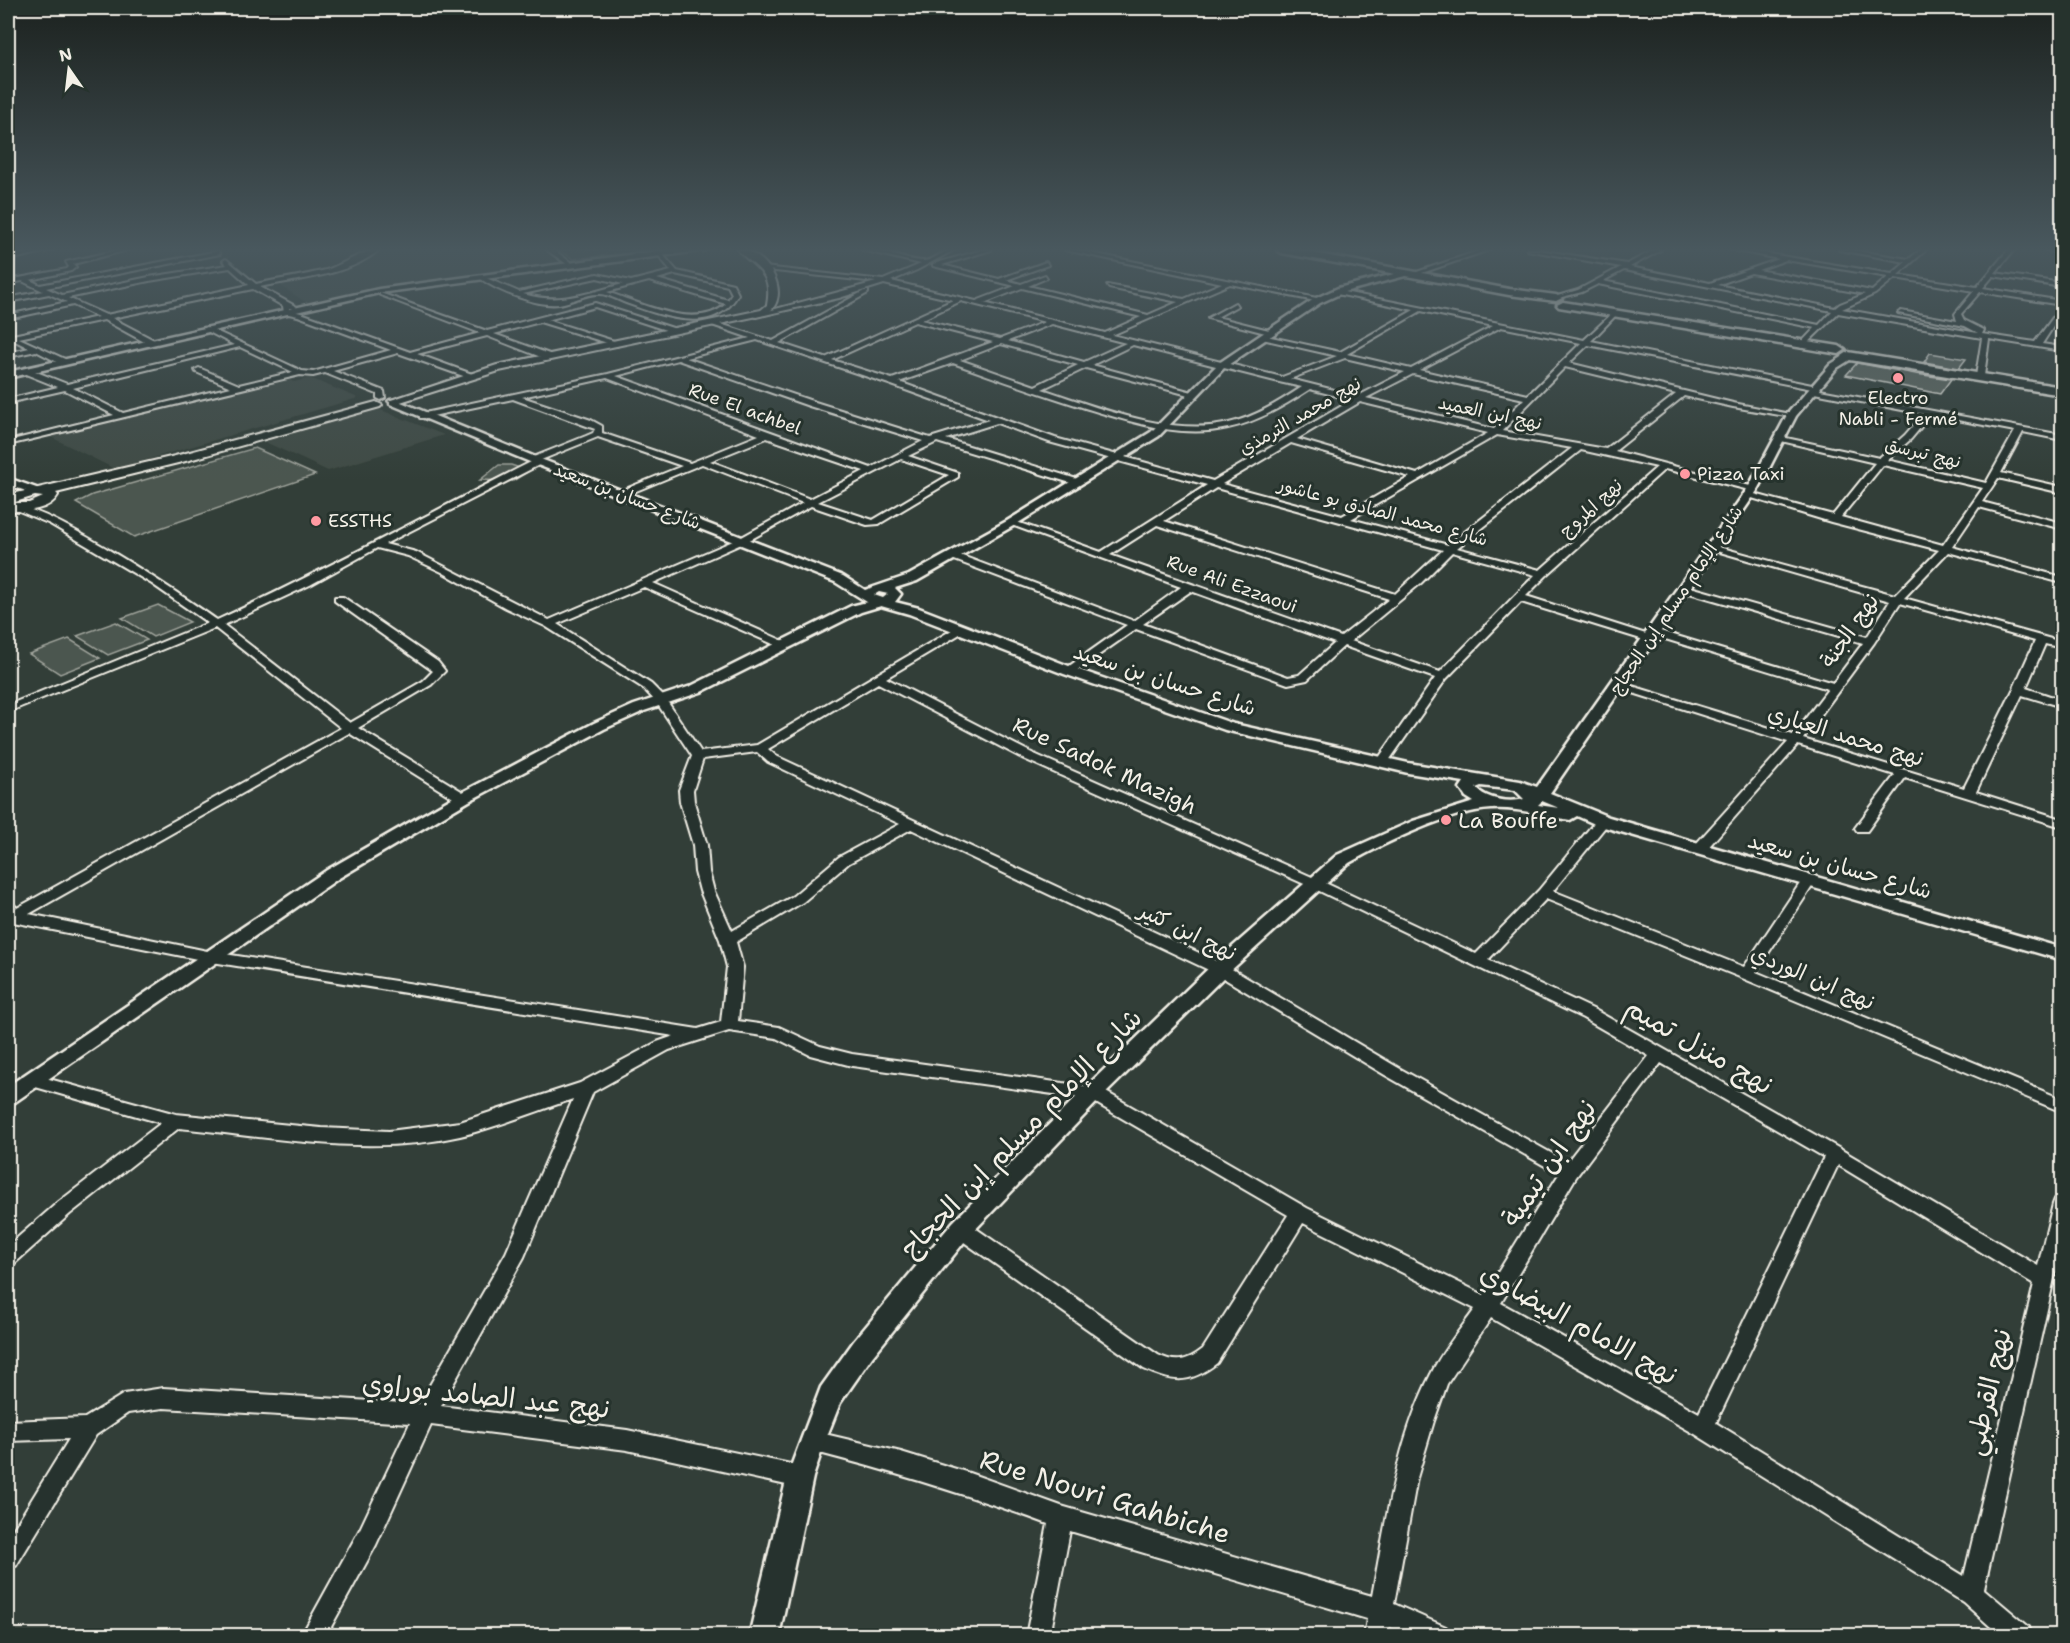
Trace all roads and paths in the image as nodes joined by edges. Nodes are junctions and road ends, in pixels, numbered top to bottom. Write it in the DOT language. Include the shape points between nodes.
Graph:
graph roads {
  1 [pos="62,327"];
  2 [pos="122,327"];
  3 [pos="216,327"];
  4 [pos="340,327"];
  5 [pos="467,327"];
  6 [pos="508,327"];
  7 [pos="561,327"];
  8 [pos="662,327"];
  9 [pos="702,327"];
  10 [pos="722,327"];
  11 [pos="805,327"];
  12 [pos="899,327"];
  13 [pos="941,327"];
  14 [pos="1038,327"];
  15 [pos="1071,327"];
  16 [pos="1126,327"];
  17 [pos="1240,327"];
  18 [pos="1280,327"];
  19 [pos="1390,327"];
  20 [pos="1497,327"];
  21 [pos="1501,327"];
  22 [pos="1602,327"];
  23 [pos="1692,327"];
  24 [pos="1820,327"];
  25 [pos="1928,327"];
  26 [pos="1967,327"];
  27 [pos="1970,327"];
  28 [pos="2050,327"];
  29 [pos="207,329"];
  30 [pos="678,332"];
  31 [pos="484,333"];
  32 [pos="1106,335"];
  33 [pos="1267,335"];
  34 [pos="1971,335"];
  35 [pos="9,337"];
  36 [pos="758,338"];
  37 [pos="1986,338"];
  38 [pos="1999,340"];
  39 [pos="999,341"];
  40 [pos="150,342"];
  41 [pos="1133,342"];
  42 [pos="614,344"];
  43 [pos="774,344"];
  44 [pos="1585,344"];
  45 [pos="242,345"];
  46 [pos="2037,345"];
  47 [pos="1802,346"];
  48 [pos="36,349"];
  49 [pos="2062,349"];
  50 [pos="399,350"];
  51 [pos="410,354"];
  52 [pos="8,355"];
  53 [pos="1341,355"];
  54 [pos="1843,356"];
  55 [pos="549,357"];
  56 [pos="681,359"];
  57 [pos="953,360"];
  58 [pos="824,361"];
  59 [pos="64,362"];
  60 [pos="1562,364"];
  61 [pos="1222,365"];
  62 [pos="1086,366"];
  63 [pos="199,370"];
  64 [pos="26,371"];
  65 [pos="326,371"];
  66 [pos="1413,372"];
  67 [pos="300,373"];
  68 [pos="8,375"];
  69 [pos="469,376"];
  70 [pos="608,376"];
  71 [pos="1980,376"];
  72 [pos="1282,380"];
  73 [pos="892,382"];
  74 [pos="64,386"];
  75 [pos="237,387"];
  76 [pos="1308,387"];
  77 [pos="1815,389"];
  78 [pos="1033,390"];
  79 [pos="2062,391"];
  80 [pos="1682,393"];
  81 [pos="1193,395"];
  82 [pos="513,396"];
  83 [pos="1529,398"];
  84 [pos="1359,399"];
  85 [pos="8,401"];
  86 [pos="383,402"];
  87 [pos="1929,412"];
  88 [pos="419,414"];
  89 [pos="120,415"];
  90 [pos="1792,415"];
  91 [pos="995,421"];
  92 [pos="1162,428"];
  93 [pos="2020,429"];
  94 [pos="1496,432"];
  95 [pos="597,434"];
  96 [pos="767,435"];
  97 [pos="2062,437"];
  98 [pos="1780,438"];
  99 [pos="933,440"];
  100 [pos="1290,440"];
  101 [pos="8,443"];
  102 [pos="1579,447"];
  103 [pos="1608,452"];
  104 [pos="900,456"];
  105 [pos="1116,458"];
  106 [pos="1882,460"];
  107 [pos="536,461"];
  108 [pos="702,461"];
  109 [pos="690,466"];
  110 [pos="1662,467"];
  111 [pos="872,471"];
  112 [pos="1996,475"];
  113 [pos="1419,477"];
  114 [pos="8,481"];
  115 [pos="1077,482"];
  116 [pos="1215,484"];
  117 [pos="1987,486"];
  118 [pos="2062,490"];
  119 [pos="1750,492"];
  120 [pos="621,494"];
  121 [pos="43,496"];
  122 [pos="811,502"];
  123 [pos="11,503"];
  124 [pos="1976,504"];
  125 [pos="1346,518"];
  126 [pos="1834,520"];
  127 [pos="53,522"];
  128 [pos="1158,522"];
  129 [pos="1011,523"];
  130 [pos="2062,526"];
  131 [pos="743,540"];
  132 [pos="376,544"];
  133 [pos="1451,548"];
  134 [pos="1711,548"];
  135 [pos="1945,550"];
  136 [pos="1103,555"];
  137 [pos="953,556"];
  138 [pos="1542,574"];
  139 [pos="839,579"];
  140 [pos="2062,580"];
  141 [pos="645,583"];
  142 [pos="1189,587"];
  143 [pos="1683,588"];
  144 [pos="886,595"];
  145 [pos="1397,598"];
  146 [pos="1520,598"];
  147 [pos="339,599"];
  148 [pos="1897,599"];
  149 [pos="863,601"];
  150 [pos="1136,623"];
  151 [pos="216,624"];
  152 [pos="549,624"];
  153 [pos="961,629"];
  154 [pos="1651,635"];
  155 [pos="2041,639"];
  156 [pos="1870,641"];
  157 [pos="1342,642"];
  158 [pos="784,645"];
  159 [pos="2062,645"];
  160 [pos="1069,671"];
  161 [pos="1442,677"];
  162 [pos="879,678"];
  163 [pos="1617,685"];
  164 [pos="1834,687"];
  165 [pos="2019,690"];
  166 [pos="661,701"];
  167 [pos="2062,704"];
  168 [pos="8,709"];
  169 [pos="349,728"];
  170 [pos="1795,741"];
  171 [pos="760,748"];
  172 [pos="698,756"];
  173 [pos="1382,762"];
  174 [pos="1408,768"];
  175 [pos="1555,774"];
  176 [pos="1902,774"];
  177 [pos="1487,781"];
  178 [pos="1528,792"];
  179 [pos="1968,794"];
  180 [pos="1471,795"];
  181 [pos="463,798"];
  182 [pos="1506,804"];
  183 [pos="1449,815"];
  184 [pos="1603,821"];
  185 [pos="2062,824"];
  186 [pos="909,825"];
  187 [pos="1862,828"];
  188 [pos="1700,848"];
  189 [pos="1810,879"];
  190 [pos="1316,884"];
  191 [pos="1544,893"];
  192 [pos="10,914"];
  193 [pos="728,940"];
  194 [pos="2062,954"];
  195 [pos="212,957"];
  196 [pos="1479,960"];
  197 [pos="1220,969"];
  198 [pos="1747,974"];
  199 [pos="729,1025"];
  200 [pos="699,1034"];
  201 [pos="1659,1054"];
  202 [pos="31,1080"];
  203 [pos="586,1088"];
  204 [pos="1093,1094"];
  205 [pos="8,1096"];
  206 [pos="2062,1106"];
  207 [pos="176,1121"];
  208 [pos="1834,1154"];
  209 [pos="1570,1172"];
  210 [pos="2062,1204"];
  211 [pos="1300,1213"];
  212 [pos="961,1229"];
  213 [pos="8,1257"];
  214 [pos="2043,1279"];
  215 [pos="1488,1306"];
  216 [pos="425,1414"];
  217 [pos="1703,1427"];
  218 [pos="88,1428"];
  219 [pos="8,1431"];
  220 [pos="812,1441"];
  221 [pos="800,1477"];
  222 [pos="1062,1517"];
  223 [pos="8,1558"];
  224 [pos="1971,1594"];
  225 [pos="1382,1611"];
  226 [pos="313,1635"];
  227 [pos="764,1635"];
  228 [pos="1038,1635"];
  229 [pos="1376,1635"];
  230 [pos="1437,1635"];
  231 [pos="2020,1635"];
  1 -- 35 [label="street"];
  2 -- 40 [label="street"];
  3 -- 29 [label="street"];
  4 -- 50 [label="street"];
  5 -- 31 [label="street"];
  6 -- 31 [label="street"];
  7 -- 42 [label="street"];
  8 -- 30 [label="street"];
  9 -- 30 [label="main road"];
  10 -- 36 [label="street"];
  11 -- 43 [label="street"];
  12 -- 58 [label="street"];
  13 -- 39 [label="street"];
  14 -- 39 [label="street"];
  15 -- 32 [label="street, نهج ابن العميد"];
  16 -- 32 [label="street"];
  17 -- 33 [label="street"];
  18 -- 33 [label="street"];
  19 -- 53 [label="street"];
  20 -- 66 [label="street, نهج محمد الترمذي"];
  21 -- 44 [label="street"];
  22 -- 44 [label="street"];
  23 -- 47 [label="main road"];
  24 -- 47 [label="street"];
  25 -- 34 [label="street"];
  26 -- 34 [label="street"];
  27 -- 38 [label="street"];
  28 -- 46 [label="street"];
  29 -- 40 [label="street"];
  29 -- 45 [label="street"];
  30 -- 42 [label="main road"];
  31 -- 51 [label="street"];
  31 -- 55 [label="street"];
  32 -- 41 [label="street, نهج ابن العميد"];
  33 -- 53 [label="street"];
  33 -- 61 [label="street"];
  34 -- 37 [label="street"];
  35 -- 48 [label="street"];
  36 -- 43 [label="street"];
  36 -- 56 [label="street"];
  37 -- 38 [label="street"];
  37 -- 71 [label="street"];
  38 -- 46 [label="street"];
  39 -- 57 [label="street"];
  39 -- 62 [label="street"];
  40 -- 59 [label="street"];
  41 -- 61 [label="street, نهج ابن العميد"];
  41 -- 62 [label="street"];
  42 -- 55 [label="main road"];
  43 -- 58 [label="street"];
  44 -- 60 [label="street"];
  44 -- 77 [label="street"];
  45 -- 67 [label="street"];
  45 -- 74 [label="street"];
  46 -- 49 [label="street"];
  47 -- 54 [label="main road"];
  48 -- 52 [label="street"];
  48 -- 59 [label="street"];
  50 -- 51 [label="street"];
  50 -- 65 [label="street"];
  51 -- 69 [label="street"];
  53 -- 66 [label="street"];
  53 -- 72 [label="street"];
  54 -- 71 [label="main road"];
  54 -- 77 [label="street, شارع اﻹمام مسلم إبن الحجاج"];
  55 -- 69 [label="main road"];
  56 -- 70 [label="street"];
  56 -- 99 [label="street"];
  57 -- 73 [label="street"];
  57 -- 78 [label="street"];
  58 -- 73 [label="street"];
  59 -- 64 [label="street"];
  60 -- 80 [label="street"];
  60 -- 83 [label="street"];
  61 -- 72 [label="street, نهج ابن العميد"];
  61 -- 81 [label="street"];
  62 -- 78 [label="street"];
  62 -- 81 [label="street"];
  63 -- 75 [label="street"];
  64 -- 68 [label="street"];
  64 -- 74 [label="street"];
  65 -- 67 [label="street"];
  65 -- 86 [label="street" via="381,393"];
  66 -- 83 [label="street"];
  66 -- 84 [label="street, نهج محمد الترمذي"];
  67 -- 75 [label="street"];
  69 -- 86 [label="main road"];
  70 -- 82 [label="street"];
  70 -- 96 [label="street, Rue El achbel"];
  71 -- 79 [label="main road"];
  72 -- 76 [label="street, نهج ابن العميد"];
  73 -- 91 [label="street"];
  74 -- 85 [label="street"];
  74 -- 89 [label="street"];
  75 -- 89 [label="street"];
  76 -- 84 [label="street, نهج ابن العميد"];
  76 -- 92 [label="street" via="1230,426"];
  77 -- 87 [label="street"];
  77 -- 90 [label="street, شارع اﻹمام مسلم إبن الحجاج"];
  78 -- 92 [label="street"];
  80 -- 90 [label="street"];
  80 -- 103 [label="street"];
  81 -- 92 [label="street"];
  82 -- 88 [label="street"];
  82 -- 95 [label="street" via="594,424 599,428"];
  83 -- 94 [label="street"];
  84 -- 94 [label="street, نهج ابن العميد"];
  84 -- 100 [label="street, نهج محمد الترمذي"];
  86 -- 88 [label="street, شارع حسان بن سعيد"];
  86 -- 121 [label="main road"];
  87 -- 93 [label="street"];
  87 -- 106 [label="street"];
  88 -- 107 [label="street, شارع حسان بن سعيد"];
  89 -- 101 [label="street"];
  90 -- 98 [label="street, شارع اﻹمام مسلم إبن الحجاج"];
  91 -- 99 [label="street"];
  91 -- 105 [label="street"];
  92 -- 105 [label="street"];
  93 -- 97 [label="street"];
  93 -- 112 [label="street, نهج الجنة"];
  94 -- 102 [label="street, نهج ابن العميد"];
  94 -- 113 [label="street"];
  95 -- 107 [label="street"];
  95 -- 109 [label="street"];
  96 -- 108 [label="street"];
  96 -- 111 [label="street, Rue El achbel"];
  98 -- 106 [label="street, نهج تبرسق"];
  98 -- 119 [label="street, شارع اﻹمام مسلم إبن الحجاج"];
  99 -- 104 [label="street"];
  99 -- 115 [label="street"];
  100 -- 113 [label="street"];
  100 -- 116 [label="street, نهج محمد الترمذي"];
  102 -- 103 [label="street, نهج ابن العميد"];
  102 -- 133 [label="street"];
  103 -- 110 [label="street, نهج ابن العميد"];
  104 -- 111 [label="street"];
  104 -- 122 [label="street" via="955,475 874,523"];
  105 -- 115 [label="street"];
  105 -- 116 [label="street, شارع محمد الصادق بو عاشور"];
  106 -- 117 [label="street, نهج تبرسق"];
  106 -- 126 [label="street"];
  107 -- 120 [label="street, شارع حسان بن سعيد"];
  107 -- 132 [label="street"];
  108 -- 109 [label="street"];
  108 -- 122 [label="street"];
  109 -- 120 [label="street"];
  110 -- 119 [label="street, نهج ابن العميد"];
  110 -- 138 [label="street, نهج المروج"];
  111 -- 122 [label="street"];
  112 -- 117 [label="street, نهج الجنة"];
  112 -- 118 [label="street"];
  113 -- 125 [label="street"];
  114 -- 121 [label="street"];
  115 -- 129 [label="street"];
  116 -- 125 [label="street, شارع محمد الصادق بو عاشور"];
  116 -- 128 [label="street, نهج محمد الترمذي"];
  117 -- 124 [label="street, نهج الجنة"];
  119 -- 126 [label="street, نهج ابن العميد"];
  119 -- 134 [label="street, شارع اﻹمام مسلم إبن الحجاج"];
  120 -- 131 [label="street, شارع حسان بن سعيد"];
  121 -- 123 [label="main road"];
  121 -- 127 [label="street"];
  122 -- 131 [label="street"];
  123 -- 127 [label="street"];
  124 -- 130 [label="street"];
  124 -- 135 [label="street, نهج الجنة"];
  125 -- 133 [label="street, شارع محمد الصادق بو عاشور"];
  126 -- 135 [label="street, نهج ابن العميد"];
  127 -- 151 [label="street" via="156,582"];
  128 -- 136 [label="street, نهج محمد الترمذي"];
  128 -- 145 [label="street"];
  129 -- 136 [label="street, Rue Ali Ezzaoui"];
  129 -- 137 [label="street"];
  131 -- 139 [label="street, شارع حسان بن سعيد"];
  131 -- 141 [label="street"];
  132 -- 151 [label="street" via="265,603"];
  132 -- 152 [label="street" via="419,557"];
  133 -- 138 [label="street, شارع محمد الصادق بو عاشور"];
  133 -- 145 [label="street"];
  134 -- 143 [label="street, شارع اﻹمام مسلم إبن الحجاج"];
  134 -- 148 [label="street"];
  135 -- 140 [label="street, نهج ابن العميد"];
  135 -- 148 [label="street, نهج الجنة"];
  136 -- 142 [label="street, Rue Ali Ezzaoui"];
  137 -- 144 [label="street"];
  137 -- 150 [label="street"];
  138 -- 146 [label="street, نهج المروج"];
  139 -- 144 [label="street, شارع حسان بن سعيد"];
  139 -- 149 [label="street, شارع حسان بن سعيد"];
  141 -- 152 [label="street"];
  141 -- 158 [label="street"];
  142 -- 150 [label="street"];
  142 -- 157 [label="street, Rue Ali Ezzaoui"];
  143 -- 154 [label="street, شارع اﻹمام مسلم إبن الحجاج"];
  143 -- 156 [label="street"];
  144 -- 149 [label="street"];
  144 -- 153 [label="street, شارع حسان بن سعيد" via="914,611"];
  145 -- 157 [label="street"];
  146 -- 154 [label="street"];
  146 -- 161 [label="street, نهج المروج"];
  147 -- 169 [label="street" via="434,663 439,671 427,683"];
  148 -- 155 [label="street"];
  148 -- 156 [label="street, نهج الجنة"];
  149 -- 158 [label="street"];
  150 -- 157 [label="street" via="1288,681 1303,678"];
  150 -- 160 [label="street"];
  151 -- 168 [label="street"];
  151 -- 169 [label="street"];
  152 -- 166 [label="street" via="647,686"];
  153 -- 160 [label="street, شارع حسان بن سعيد"];
  153 -- 162 [label="street"];
  154 -- 163 [label="street, شارع اﻹمام مسلم إبن الحجاج"];
  154 -- 164 [label="street"];
  155 -- 159 [label="street"];
  155 -- 165 [label="street"];
  156 -- 164 [label="street, نهج الجنة"];
  157 -- 161 [label="street, Rue Ali Ezzaoui"];
  158 -- 166 [label="street" via="696,689"];
  160 -- 173 [label="street, شارع حسان بن سعيد" via="1230,727"];
  161 -- 173 [label="street, نهج المروج"];
  162 -- 171 [label="street"];
  162 -- 190 [label="street, Rue Sadok Mazigh" via="1028,756"];
  163 -- 170 [label="street, نهج محمد العياري"];
  163 -- 175 [label="street, شارع اﻹمام مسلم إبن الحجاج"];
  164 -- 170 [label="street, نهج الجنة"];
  165 -- 167 [label="street"];
  165 -- 179 [label="street"];
  166 -- 172 [label="street"];
  166 -- 181 [label="street" via="599,726"];
  169 -- 181 [label="street"];
  169 -- 192 [label="street"];
  170 -- 176 [label="street, نهج محمد العياري"];
  170 -- 188 [label="street, نهج الجنة"];
  171 -- 172 [label="street"];
  171 -- 186 [label="street, نهج ابن كثير" via="772,759"];
  172 -- 193 [label="street" via="686,790 687,802 700,845 707,891"];
  173 -- 174 [label="street, شارع حسان بن سعيد"];
  174 -- 177 [label="street, شارع حسان بن سعيد"];
  174 -- 180 [label="street, شارع حسان بن سعيد"];
  175 -- 178 [label="street, شارع اﻹمام مسلم إبن الحجاج"];
  175 -- 178 [label="street" via="1537,780"];
  176 -- 179 [label="street, نهج محمد العياري"];
  176 -- 187 [label="street"];
  177 -- 178 [label="street, شارع حسان بن سعيد"];
  177 -- 180 [label="street, شارع اﻹمام مسلم إبن الحجاج" via="1469,785"];
  178 -- 182 [label="street, شارع اﻹمام مسلم إبن الحجاج" via="1525,805"];
  178 -- 184 [label="street, شارع حسان بن سعيد"];
  179 -- 185 [label="street, نهج محمد العياري"];
  180 -- 182 [label="street, شارع حسان بن سعيد"];
  180 -- 183 [label="street, شارع اﻹمام مسلم إبن الحجاج"];
  181 -- 195 [label="street" via="333,874"];
  182 -- 183 [label="street, شارع اﻹمام مسلم إبن الحجاج" via="1483,805"];
  182 -- 184 [label="street, شارع حسان بن سعيد"];
  183 -- 190 [label="street, شارع اﻹمام مسلم إبن الحجاج" via="1365,846 1343,859"];
  184 -- 188 [label="street, شارع حسان بن سعيد"];
  184 -- 191 [label="street"];
  186 -- 193 [label="street" via="844,860 798,898"];
  186 -- 197 [label="street, نهج ابن كثير"];
  188 -- 189 [label="street, شارع حسان بن سعيد"];
  189 -- 194 [label="street, شارع حسان بن سعيد"];
  189 -- 198 [label="street"];
  190 -- 196 [label="street, نهج منزل تميم"];
  190 -- 197 [label="street, شارع اﻹمام مسلم إبن الحجاج"];
  191 -- 196 [label="street"];
  191 -- 198 [label="street, نهج ابن الوردي"];
  192 -- 195 [label="street"];
  193 -- 199 [label="street" via="735,967"];
  195 -- 200 [label="street"];
  195 -- 202 [label="street"];
  196 -- 201 [label="street, نهج منزل تميم" via="1589,1014"];
  197 -- 204 [label="street, شارع اﻹمام مسلم إبن الحجاج"];
  197 -- 209 [label="street, نهج ابن كثير"];
  198 -- 206 [label="street, نهج ابن الوردي"];
  199 -- 200 [label="street"];
  199 -- 204 [label="street" via="779,1033 816,1051 852,1060"];
  200 -- 203 [label="street" via="663,1046"];
  201 -- 208 [label="street, نهج منزل تميم"];
  201 -- 209 [label="street, نهج ابن تيمية"];
  202 -- 205 [label="street"];
  202 -- 207 [label="street"];
  203 -- 207 [label="street" via="460,1129 389,1138"];
  203 -- 216 [label="street" via="514,1257"];
  204 -- 211 [label="street, نهج الامام البيضاوي"];
  204 -- 212 [label="street, شارع اﻹمام مسلم إبن الحجاج"];
  207 -- 213 [label="street"];
  208 -- 214 [label="street, نهج منزل تميم"];
  208 -- 217 [label="street"];
  209 -- 215 [label="street, نهج ابن تيمية"];
  210 -- 214 [label="street, نهج القرطبي"];
  211 -- 212 [label="street" via="1210,1356 1201,1364 1180,1371 1168,1371 1152,1362"];
  211 -- 215 [label="street, نهج الامام البيضاوي"];
  212 -- 220 [label="street, شارع اﻹمام مسلم إبن الحجاج" via="863,1349 830,1396"];
  214 -- 224 [label="street, نهج القرطبي"];
  215 -- 217 [label="street, نهج الامام البيضاوي"];
  215 -- 225 [label="street, نهج ابن تيمية" via="1440,1379 1423,1421 1406,1478"];
  216 -- 218 [label="street, نهج عبد الصامد بوراوي" via="163,1398 124,1404"];
  216 -- 221 [label="street, نهج عبد الصامد بوراوي" via="627,1440"];
  216 -- 226 [label="street" via="368,1537"];
  217 -- 224 [label="street, نهج الامام البيضاوي"];
  218 -- 219 [label="street"];
  218 -- 223 [label="street"];
  220 -- 221 [label="street, شارع اﻹمام مسلم إبن الحجاج"];
  220 -- 222 [label="street, Rue Nouri Gahbiche" via="901,1463"];
  221 -- 227 [label="street, شارع اﻹمام مسلم إبن الحجاج"];
  222 -- 225 [label="street, Rue Nouri Gahbiche"];
  222 -- 228 [label="street"];
  224 -- 231 [label="street, نهج الامام البيضاوي"];
  225 -- 229 [label="street, نهج ابن تيمية"];
  225 -- 230 [label="street, Rue Nouri Gahbiche"];
}
